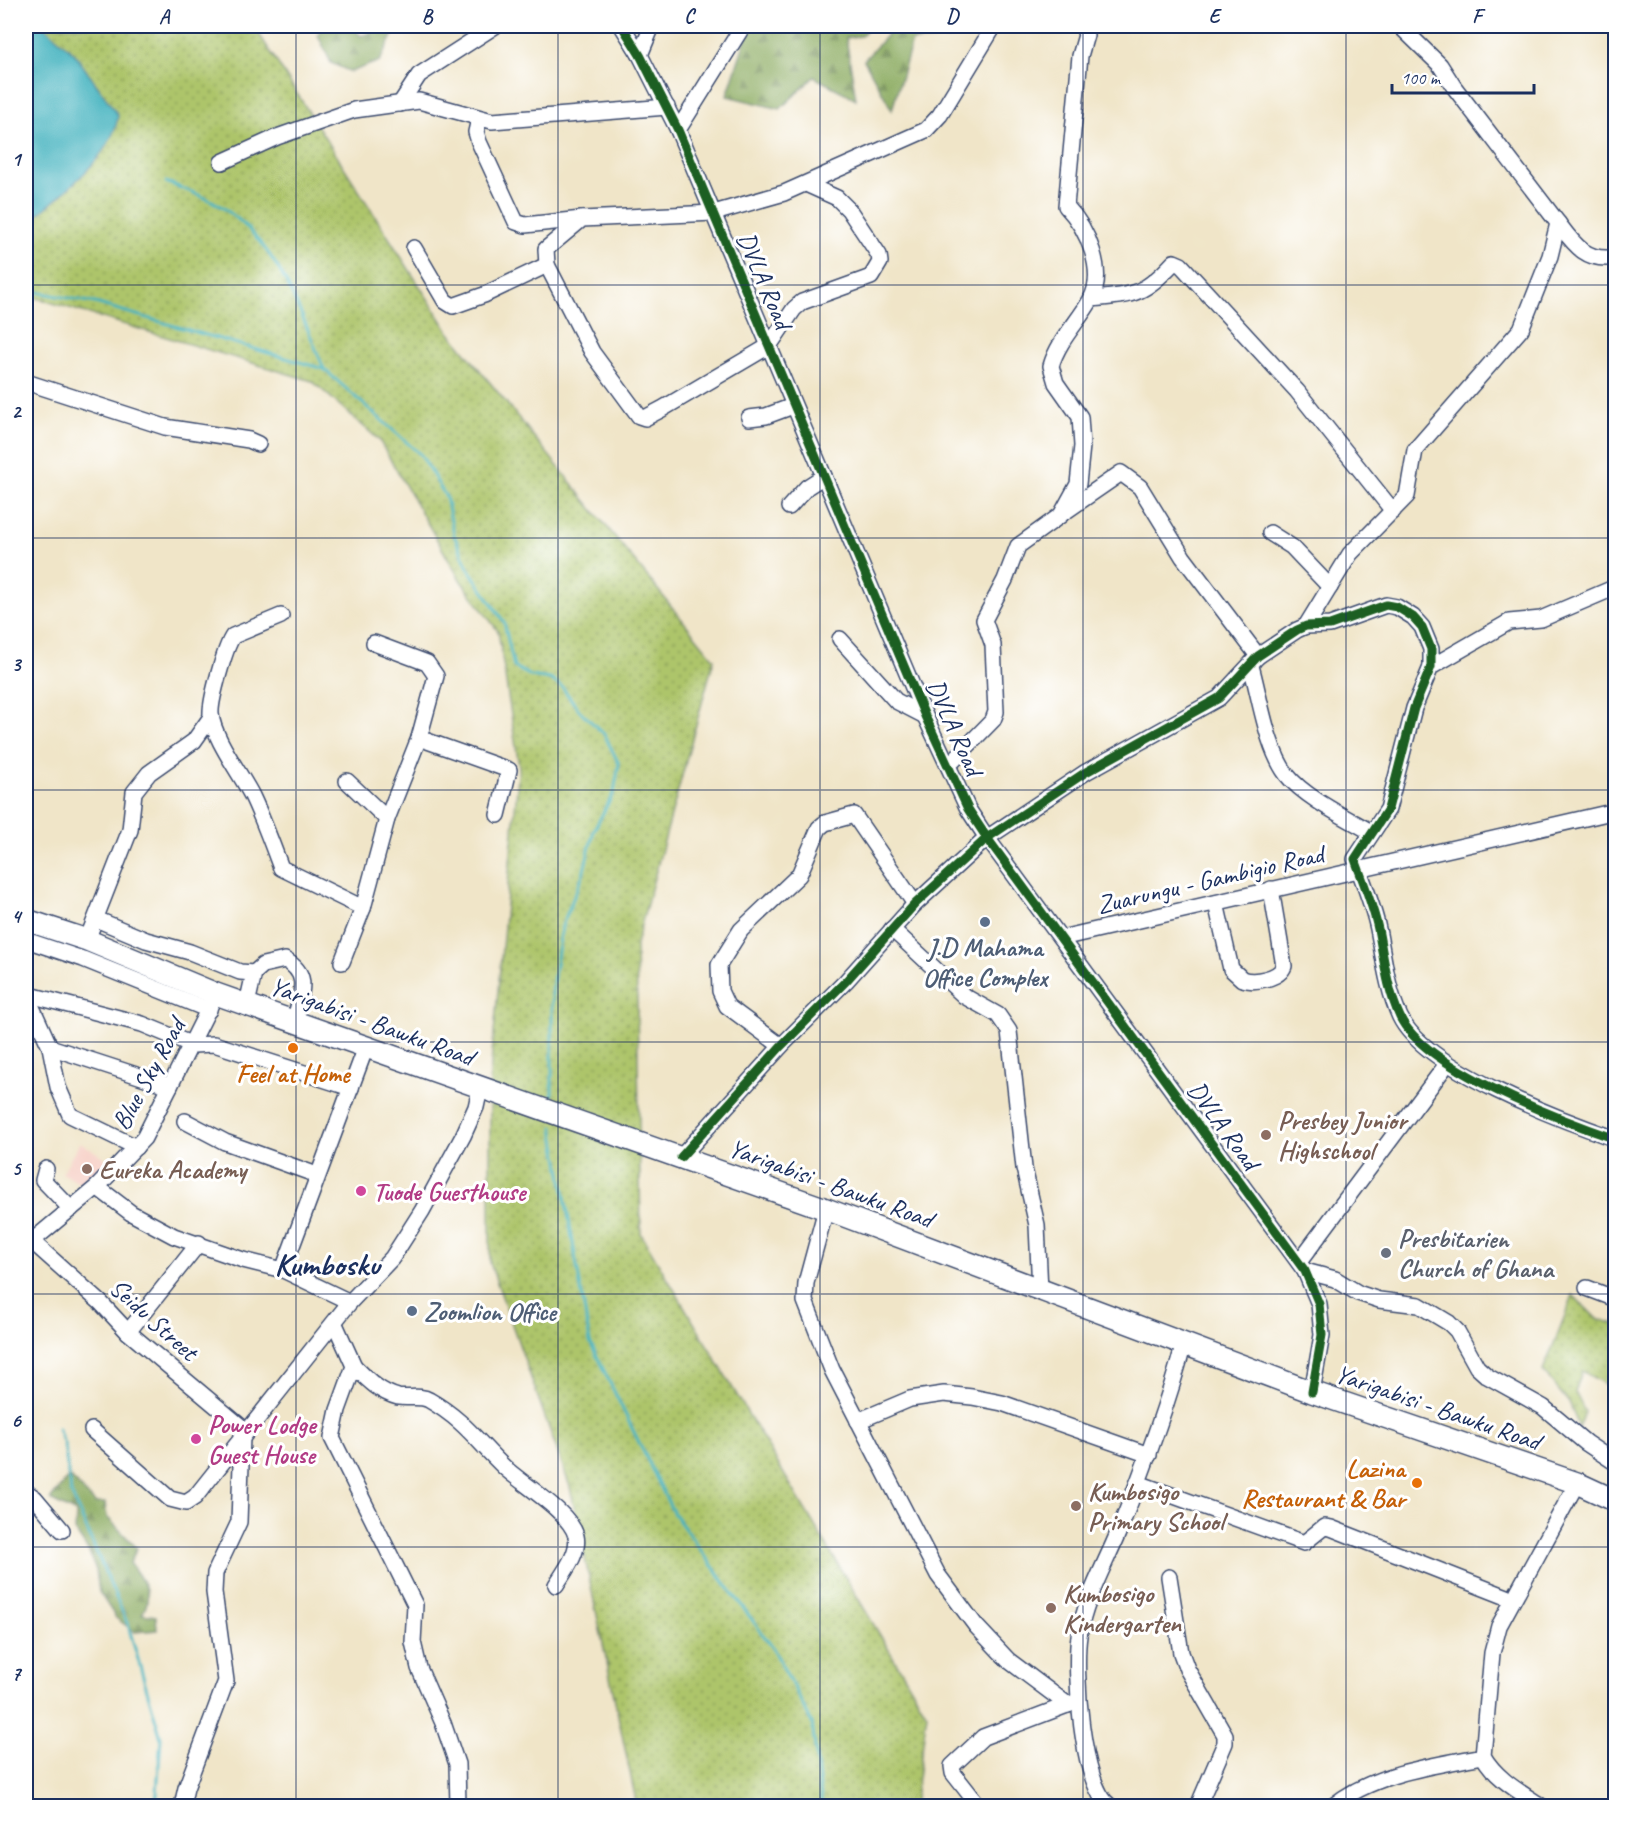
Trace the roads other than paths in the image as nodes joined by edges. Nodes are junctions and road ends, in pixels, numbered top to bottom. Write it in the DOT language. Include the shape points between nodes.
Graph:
graph roads {
  1 [pos="495,26"];
  2 [pos="622,26"];
  3 [pos="652,26"];
  4 [pos="743,26"];
  5 [pos="994,26"];
  6 [pos="1083,26"];
  7 [pos="1400,26"];
  8 [pos="640,55"];
  9 [pos="400,104"];
  10 [pos="667,107"];
  11 [pos="478,119"];
  12 [pos="678,130"];
  13 [pos="222,162"];
  14 [pos="806,184"];
  15 [pos="714,213"];
  16 [pos="582,219"];
  17 [pos="1558,223"];
  18 [pos="414,248"];
  19 [pos="1616,257"];
  20 [pos="547,265"];
  21 [pos="1092,299"];
  22 [pos="769,346"];
  23 [pos="26,382"];
  24 [pos="793,406"];
  25 [pos="749,418"];
  26 [pos="258,444"];
  27 [pos="824,476"];
  28 [pos="789,507"];
  29 [pos="1393,511"];
  30 [pos="1061,515"];
  31 [pos="1270,533"];
  32 [pos="1616,587"];
  33 [pos="1330,588"];
  34 [pos="281,616"];
  35 [pos="1306,626"];
  36 [pos="840,639"];
  37 [pos="374,643"];
  38 [pos="1255,661"];
  39 [pos="1431,667"];
  40 [pos="925,716"];
  41 [pos="211,717"];
  42 [pos="419,738"];
  43 [pos="948,766"];
  44 [pos="347,781"];
  45 [pos="1616,811"];
  46 [pos="498,815"];
  47 [pos="387,819"];
  48 [pos="1371,832"];
  49 [pos="987,838"];
  50 [pos="1358,869"];
  51 [pos="1271,889"];
  52 [pos="1216,903"];
  53 [pos="915,904"];
  54 [pos="363,908"];
  55 [pos="96,919"];
  56 [pos="892,929"];
  57 [pos="28,931"];
  58 [pos="1060,938"];
  59 [pos="87,940"];
  60 [pos="342,962"];
  61 [pos="254,973"];
  62 [pos="26,994"];
  63 [pos="213,1002"];
  64 [pos="247,1004"];
  65 [pos="295,1020"];
  66 [pos="193,1045"];
  67 [pos="781,1046"];
  68 [pos="50,1047"];
  69 [pos="366,1047"];
  70 [pos="1447,1064"];
  71 [pos="170,1086"];
  72 [pos="351,1088"];
  73 [pos="480,1089"];
  74 [pos="185,1121"];
  75 [pos="1616,1139"];
  76 [pos="136,1147"];
  77 [pos="681,1157"];
  78 [pos="46,1169"];
  79 [pos="317,1175"];
  80 [pos="97,1187"];
  81 [pos="70,1209"];
  82 [pos="826,1209"];
  83 [pos="28,1239"];
  84 [pos="199,1243"];
  85 [pos="1302,1267"];
  86 [pos="283,1270"];
  87 [pos="1587,1288"];
  88 [pos="1040,1291"];
  89 [pos="1616,1299"];
  90 [pos="350,1302"];
  91 [pos="335,1324"];
  92 [pos="128,1332"];
  93 [pos="1184,1343"];
  94 [pos="354,1366"];
  95 [pos="1312,1392"];
  96 [pos="858,1421"];
  97 [pos="92,1430"];
  98 [pos="244,1434"];
  99 [pos="1149,1455"];
  100 [pos="1616,1463"];
  101 [pos="1138,1483"];
  102 [pos="1577,1483"];
  103 [pos="26,1492"];
  104 [pos="1616,1501"];
  105 [pos="62,1530"];
  106 [pos="1168,1577"];
  107 [pos="556,1585"];
  108 [pos="1512,1599"];
  109 [pos="1074,1703"];
  110 [pos="1483,1756"];
  111 [pos="456,1805"];
  112 [pos="1104,1805"];
  113 [pos="182,1806"];
  114 [pos="979,1806"];
  115 [pos="1198,1806"];
  116 [pos="1333,1806"];
  117 [pos="1541,1806"];
  1 -- 9 [label="street" via="419,75"];
  2 -- 8 [label="street, DVLA Road"];
  3 -- 8 [label="street"];
  4 -- 12 [label="street"];
  5 -- 14 [label="street" via="926,130"];
  6 -- 21 [label="street" via="1086,35 1080,56 1066,206 1091,246 1096,278"];
  7 -- 17 [label="street" via="1440,65"];
  8 -- 10 [label="street, DVLA Road"];
  9 -- 11 [label="street" via="419,101 445,106"];
  9 -- 13 [label="street" via="354,110 277,137"];
  10 -- 11 [label="street" via="507,121"];
  10 -- 12 [label="street, DVLA Road"];
  11 -- 16 [label="street" via="478,142 516,222 525,225"];
  12 -- 15 [label="street, DVLA Road"];
  14 -- 15 [label="street"];
  14 -- 22 [label="street" via="837,198 849,210 880,262 865,281 802,302"];
  15 -- 16 [label="street"];
  15 -- 22 [label="street, DVLA Road"];
  16 -- 20 [label="street" via="546,249"];
  17 -- 19 [label="street" via="1578,250 1608,259"];
  17 -- 29 [label="street" via="1551,256 1521,329 1415,450 1407,496"];
  18 -- 20 [label="street" via="445,301 453,306"];
  20 -- 22 [label="street" via="592,352 639,416 645,418 662,409"];
  21 -- 29 [label="street" via="1132,296 1150,288 1174,262 1181,265 1297,391"];
  21 -- 30 [label="street" via="1051,366 1056,383 1080,417 1082,446 1080,473 1071,501"];
  22 -- 24 [label="street, DVLA Road"];
  23 -- 26 [label="street" via="165,427"];
  24 -- 25 [label="street"];
  24 -- 27 [label="street, DVLA Road"];
  27 -- 28 [label="street"];
  27 -- 40 [label="street, DVLA Road"];
  29 -- 33 [label="street" via="1350,554"];
  30 -- 38 [label="street" via="1116,476 1127,475 1140,487"];
  30 -- 43 [label="street" via="1018,546 1012,556 1005,580 984,620 993,645 996,712 993,720"];
  31 -- 33 [label="street" via="1292,548"];
  32 -- 39 [label="street" via="1540,619 1509,622"];
  33 -- 35 [label="street"];
  34 -- 41 [label="street" via="233,636 228,642 212,695"];
  35 -- 38 [label="street"];
  35 -- 39 [label="street" via="1330,625 1386,605 1397,607 1422,627 1431,648"];
  36 -- 40 [label="street" via="896,701"];
  37 -- 42 [label="street" via="433,668 436,676"];
  38 -- 48 [label="street" via="1274,751 1286,775"];
  38 -- 49 [label="street" via="1219,698 1086,771"];
  39 -- 48 [label="street" via="1414,708 1390,804"];
  40 -- 43 [label="street, DVLA Road"];
  41 -- 54 [label="street" via="252,796 281,868"];
  41 -- 55 [label="street" via="195,741 149,773 134,792 130,830"];
  42 -- 46 [label="street" via="509,771"];
  42 -- 47 [label="street"];
  43 -- 49 [label="street, DVLA Road"];
  44 -- 47 [label="street"];
  45 -- 50 [label="street, Zuarungu - Gambigio Road"];
  47 -- 54 [label="street"];
  48 -- 50 [label="street" via="1356,855"];
  49 -- 53 [label="street"];
  49 -- 58 [label="street, DVLA Road"];
  50 -- 51 [label="street, Zuarungu - Gambigio Road"];
  50 -- 70 [label="street" via="1377,926 1390,990 1402,1020 1415,1039"];
  51 -- 52 [label="street, Zuarungu - Gambigio Road"];
  51 -- 52 [label="street" via="1284,966 1282,972 1268,977 1248,981 1231,969"];
  52 -- 58 [label="street, Zuarungu - Gambigio Road"];
  53 -- 56 [label="street"];
  53 -- 67 [label="street" via="854,815 819,828 799,875 741,930 719,965 720,991 727,1006"];
  54 -- 60 [label="street"];
  55 -- 59 [label="street"];
  55 -- 61 [label="street" via="146,940 240,972"];
  56 -- 67 [label="street"];
  56 -- 88 [label="street" via="964,996 998,1015 1009,1031 1024,1168 1037,1225"];
  57 -- 59 [label="highway, Yarigabisi - Bawku Road"];
  57 -- 63 [label="street" via="83,958"];
  58 -- 85 [label="street, DVLA Road"];
  59 -- 63 [label="highway, Yarigabisi - Bawku Road"];
  61 -- 64 [label="street"];
  61 -- 65 [label="street" via="274,960 285,960 297,967 303,980"];
  62 -- 66 [label="street" via="142,1024"];
  62 -- 68 [label="street"];
  63 -- 64 [label="highway, Yarigabisi - Bawku Road"];
  63 -- 66 [label="street, Blue Sky Road"];
  64 -- 65 [label="highway, Yarigabisi - Bawku Road"];
  65 -- 69 [label="highway, Yarigabisi - Bawku Road"];
  66 -- 71 [label="street, Blue Sky Road"];
  66 -- 72 [label="street" via="213,1044"];
  67 -- 77 [label="street"];
  68 -- 71 [label="street"];
  68 -- 76 [label="street" via="58,1087 70,1115"];
  69 -- 72 [label="street"];
  69 -- 73 [label="highway, Yarigabisi - Bawku Road"];
  70 -- 75 [label="street"];
  70 -- 85 [label="street"];
  71 -- 76 [label="street, Blue Sky Road"];
  72 -- 79 [label="street"];
  73 -- 77 [label="highway, Yarigabisi - Bawku Road"];
  73 -- 90 [label="street" via="463,1136 422,1211 392,1258"];
  74 -- 79 [label="street" via="225,1143"];
  76 -- 80 [label="street, Blue Sky Road"];
  77 -- 82 [label="highway, Yarigabisi - Bawku Road"];
  78 -- 81 [label="street" via="43,1180 47,1187"];
  79 -- 86 [label="street"];
  80 -- 81 [label="street, Blue Sky Road"];
  80 -- 84 [label="street" via="131,1213 174,1236"];
  81 -- 83 [label="street, Blue Sky Road"];
  82 -- 88 [label="highway, Yarigabisi - Bawku Road"];
  82 -- 96 [label="street" via="806,1283 805,1301 817,1336"];
  83 -- 92 [label="street, Seidu Street"];
  84 -- 86 [label="street"];
  84 -- 92 [label="street"];
  85 -- 95 [label="street, DVLA Road" via="1319,1304 1322,1335"];
  85 -- 100 [label="street" via="1379,1300 1419,1305 1449,1323 1482,1371 1543,1407"];
  86 -- 90 [label="street"];
  87 -- 89 [label="street"];
  88 -- 93 [label="highway, Yarigabisi - Bawku Road"];
  90 -- 91 [label="street"];
  91 -- 94 [label="street"];
  91 -- 98 [label="street"];
  92 -- 98 [label="street, Seidu Street"];
  93 -- 95 [label="highway, Yarigabisi - Bawku Road"];
  93 -- 99 [label="street"];
  94 -- 107 [label="street" via="374,1386 398,1397 426,1398 453,1415 571,1526 577,1538 575,1552"];
  94 -- 111 [label="street" via="332,1438 415,1605 415,1651 457,1764"];
  95 -- 102 [label="highway, Yarigabisi - Bawku Road"];
  96 -- 99 [label="street" via="910,1399 944,1394 972,1397 1002,1403"];
  96 -- 109 [label="street" via="938,1575 976,1626 1008,1660"];
  97 -- 98 [label="street" via="170,1499 186,1503 195,1497"];
  98 -- 113 [label="street" via="239,1522 215,1573 226,1682"];
  99 -- 101 [label="street"];
  101 -- 108 [label="street" via="1304,1543 1324,1527 1331,1528"];
  101 -- 109 [label="street" via="1079,1635"];
  102 -- 104 [label="highway, Yarigabisi - Bawku Road"];
  102 -- 108 [label="street"];
  103 -- 105 [label="street"];
  106 -- 115 [label="street" via="1184,1661 1225,1735"];
  108 -- 110 [label="street" via="1492,1653"];
  109 -- 112 [label="street" via="1089,1765"];
  109 -- 114 [label="street" via="983,1737 952,1766 953,1773"];
  110 -- 116 [label="street" via="1374,1782"];
  110 -- 117 [label="street" via="1503,1780"];
}
